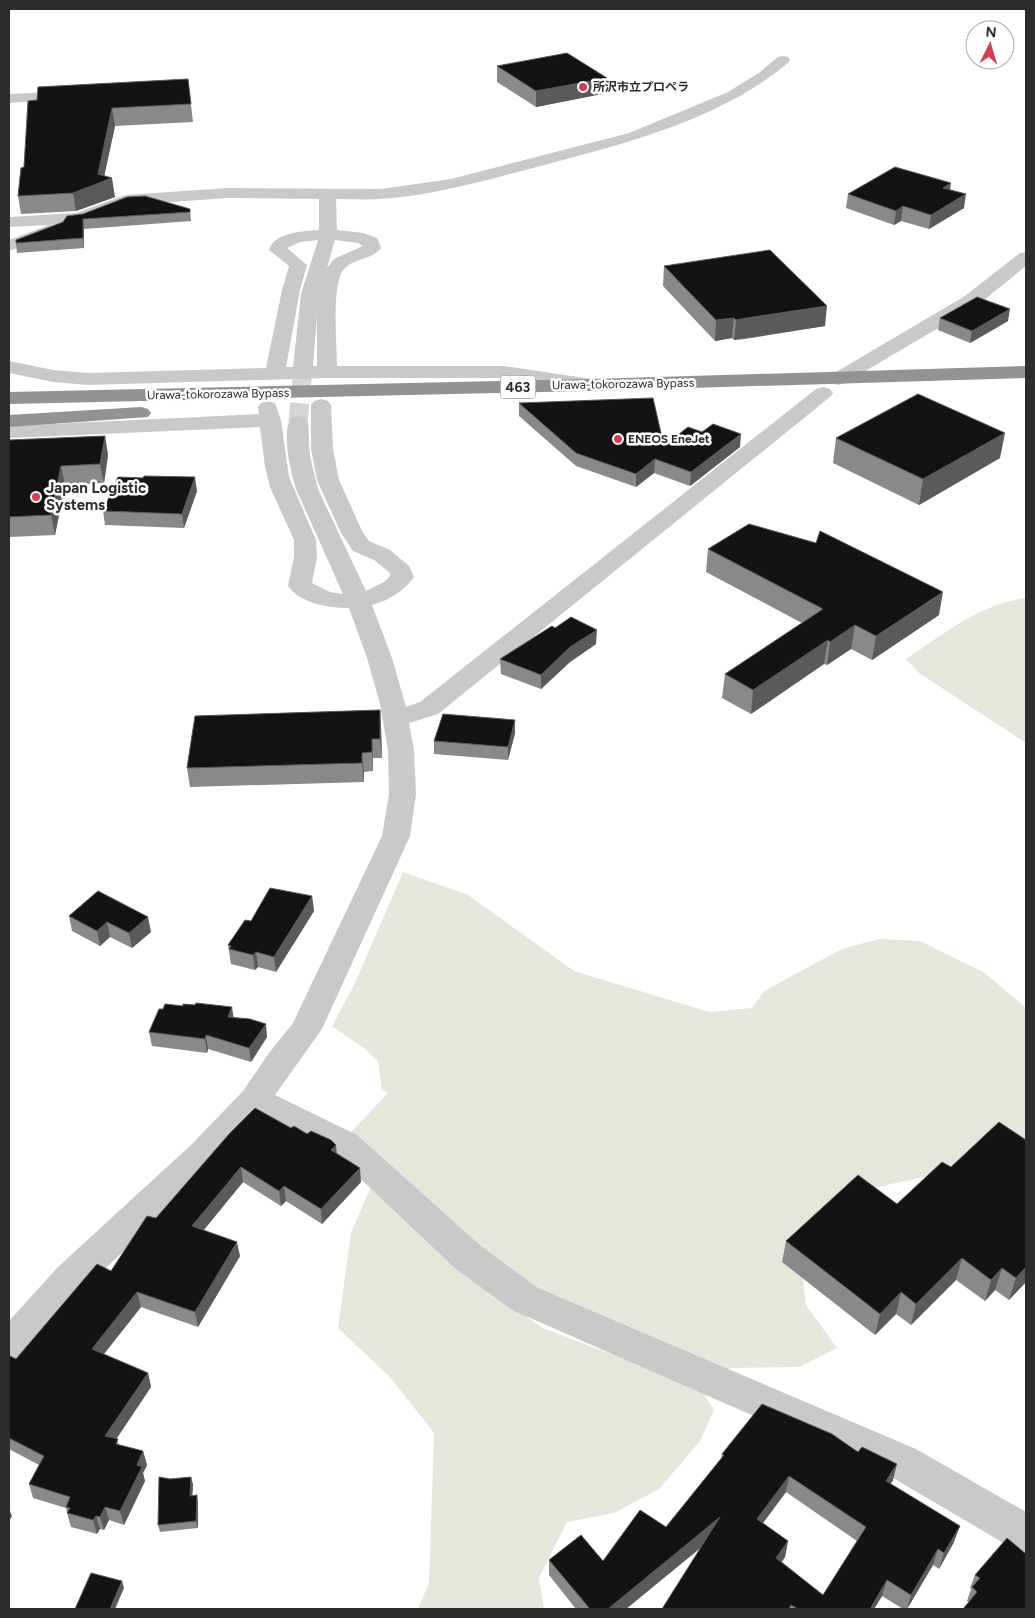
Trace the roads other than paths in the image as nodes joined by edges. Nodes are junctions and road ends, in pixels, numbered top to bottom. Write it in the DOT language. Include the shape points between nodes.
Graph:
graph roads {
  1 [pos="783,60"];
  2 [pos="89,94"];
  3 [pos="9,99"];
  4 [pos="327,194"];
  5 [pos="78,218"];
  6 [pos="9,222"];
  7 [pos="328,235"];
  8 [pos="9,246"];
  9 [pos="1024,260"];
  10 [pos="9,366"];
  11 [pos="303,369"];
  12 [pos="327,372"];
  13 [pos="1026,372"];
  14 [pos="275,374"];
  15 [pos="9,382"];
  16 [pos="591,385"];
  17 [pos="830,386"];
  18 [pos="1026,388"];
  19 [pos="420,389"];
  20 [pos="9,398"];
  21 [pos="321,405"];
  22 [pos="247,407"];
  23 [pos="9,413"];
  24 [pos="269,413"];
  25 [pos="9,421"];
  26 [pos="298,422"];
  27 [pos="9,432"];
  28 [pos="358,600"];
  29 [pos="396,718"];
  30 [pos="255,1100"];
  31 [pos="9,1347"];
  32 [pos="1026,1534"];
  1 -- 4 [label="street" via="733,95 635,136 430,188 381,194"];
  2 -- 3 [label="street"];
  4 -- 5 [label="street" via="228,193 124,200"];
  4 -- 7 [label="street"];
  5 -- 6 [label="street"];
  5 -- 8 [label="street"];
  7 -- 11 [label="street" via="310,294"];
  7 -- 12 [label="street" via="362,238 372,244 372,248 338,264 334,270 327,308"];
  7 -- 14 [label="street" via="292,239 279,246 278,250 298,265 298,269"];
  9 -- 17 [label="street" via="972,300"];
  10 -- 14 [label="street" via="53,376 88,379"];
  12 -- 14 [label="street"];
  12 -- 16 [label="street" via="504,372"];
  13 -- 17 [label="highway, Urawa-tokorozawa Bypass / 463"];
  15 -- 19 [label="highway" via="92,390"];
  16 -- 17 [label="highway, Urawa-tokorozawa Bypass / 463"];
  16 -- 19 [label="highway, Urawa-tokorozawa Bypass / 463"];
  17 -- 18 [label="highway, Urawa-tokorozawa Bypass / 463"];
  17 -- 21 [label="highway, Urawa-tokorozawa Bypass / 463"];
  17 -- 29 [label="street" via="429,708"];
  19 -- 20 [label="highway, Urawa-tokorozawa Bypass / 463"];
  21 -- 24 [label="highway, Urawa-tokorozawa Bypass / 463"];
  21 -- 28 [label="street" via="322,449 328,480 352,533 361,546 386,558 401,571 402,577 394,587"];
  22 -- 23 [label="highway, Urawa-tokorozawa Bypass / 463"];
  22 -- 24 [label="highway, Urawa-tokorozawa Bypass / 463"];
  22 -- 25 [label="highway"];
  24 -- 27 [label="street"];
  24 -- 28 [label="street" via="274,462 281,487 305,540 305,565 300,574 300,586 330,601"];
  26 -- 28 [label="street" via="298,459 307,489"];
  28 -- 29 [label="street"];
  29 -- 30 [label="street" via="404,792 402,817 396,836 306,1028"];
  30 -- 31 [label="street" via="204,1153 71,1278"];
  30 -- 32 [label="street" via="345,1144 469,1258 525,1299 902,1462"];
}
